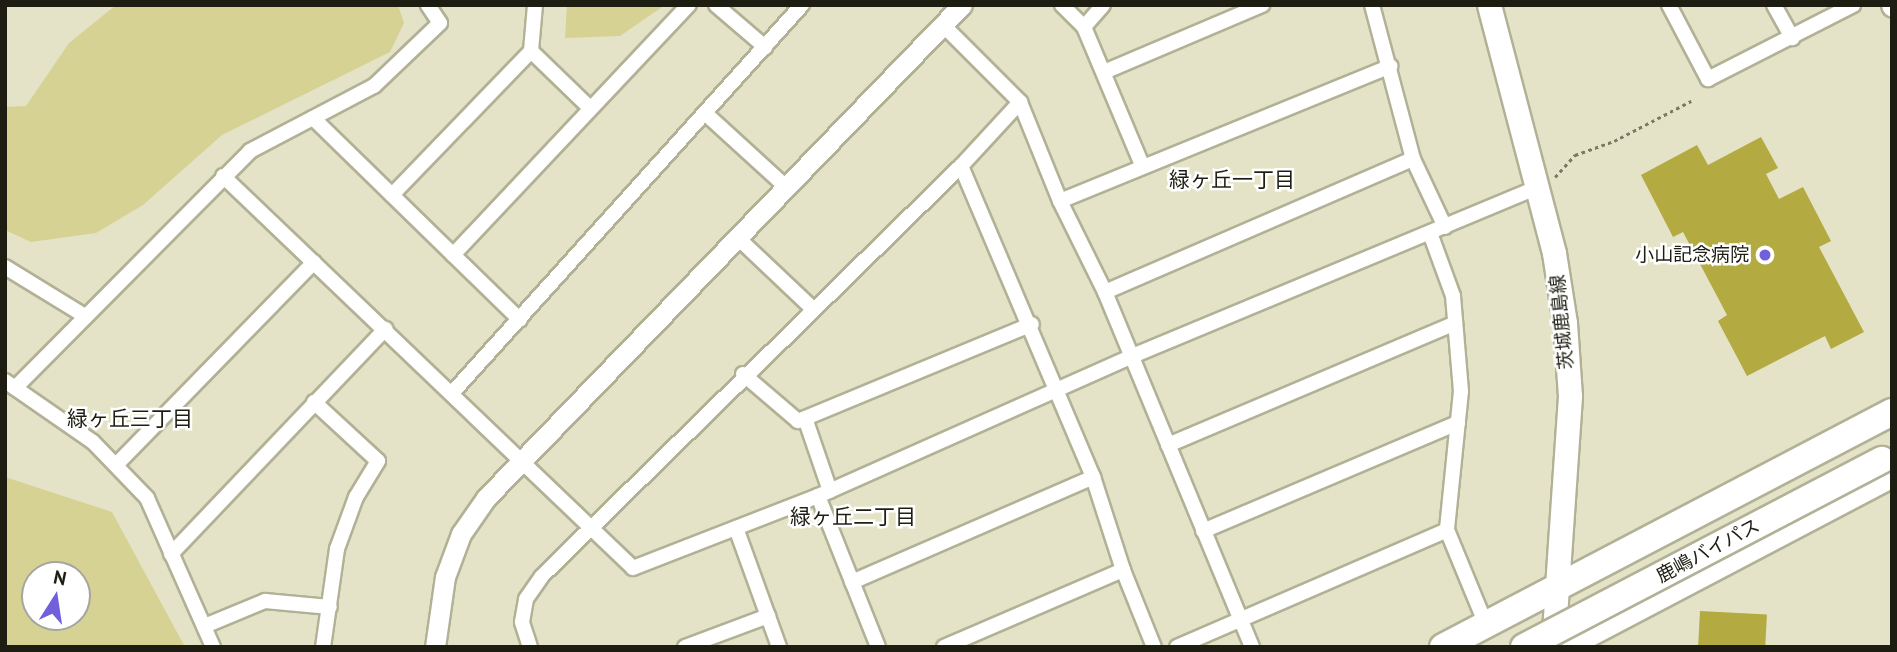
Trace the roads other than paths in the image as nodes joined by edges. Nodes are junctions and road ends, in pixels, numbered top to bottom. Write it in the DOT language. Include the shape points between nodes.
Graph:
graph roads {
  1 [pos="428,5"];
  2 [pos="535,5"];
  3 [pos="689,5"];
  4 [pos="716,5"];
  5 [pos="802,5"];
  6 [pos="962,5"];
  7 [pos="1062,5"];
  8 [pos="1103,5"];
  9 [pos="1262,5"];
  10 [pos="1372,5"];
  11 [pos="1489,5"];
  12 [pos="1669,5"];
  13 [pos="1774,5"];
  14 [pos="1853,5"];
  15 [pos="943,25"];
  16 [pos="1084,27"];
  17 [pos="1792,38"];
  18 [pos="765,47"];
  19 [pos="531,51"];
  20 [pos="1390,66"];
  21 [pos="1104,72"];
  22 [pos="1020,102"];
  23 [pos="590,108"];
  24 [pos="705,113"];
  25 [pos="313,118"];
  26 [pos="1413,159"];
  27 [pos="1142,165"];
  28 [pos="961,166"];
  29 [pos="223,176"];
  30 [pos="1546,182"];
  31 [pos="786,187"];
  32 [pos="392,195"];
  33 [pos="1060,201"];
  34 [pos="1445,227"];
  35 [pos="1430,233"];
  36 [pos="738,237"];
  37 [pos="453,255"];
  38 [pos="314,262"];
  39 [pos="5,267"];
  40 [pos="1105,292"];
  41 [pos="812,308"];
  42 [pos="85,316"];
  43 [pos="520,320"];
  44 [pos="1455,323"];
  45 [pos="1031,324"];
  46 [pos="385,328"];
  47 [pos="1130,357"];
  48 [pos="743,374"];
  49 [pos="10,384"];
  50 [pos="1056,390"];
  51 [pos="453,392"];
  52 [pos="314,402"];
  53 [pos="1892,412"];
  54 [pos="805,418"];
  55 [pos="1458,422"];
  56 [pos="1168,445"];
  57 [pos="523,461"];
  58 [pos="1888,462"];
  59 [pos="117,464"];
  60 [pos="1093,477"];
  61 [pos="824,494"];
  62 [pos="588,528"];
  63 [pos="736,528"];
  64 [pos="1447,530"];
  65 [pos="1203,531"];
  66 [pos="171,554"];
  67 [pos="1123,570"];
  68 [pos="852,582"];
  69 [pos="1558,589"];
  70 [pos="330,607"];
  71 [pos="768,616"];
  72 [pos="1239,619"];
  73 [pos="206,625"];
  74 [pos="1487,627"];
  75 [pos="213,647"];
  76 [pos="323,647"];
  77 [pos="436,647"];
  78 [pos="530,647"];
  79 [pos="685,647"];
  80 [pos="779,647"];
  81 [pos="878,647"];
  82 [pos="944,647"];
  83 [pos="1154,647"];
  84 [pos="1177,647"];
  85 [pos="1251,647"];
  86 [pos="1443,647"];
  87 [pos="1524,647"];
  88 [pos="1553,647"];
  89 [pos="1563,647"];
  1 -- 25 [label="street" via="440,23 374,86"];
  2 -- 19 [label="street"];
  3 -- 23 [label="street"];
  4 -- 18 [label="street"];
  5 -- 18 [label="street"];
  6 -- 15 [label="street"];
  7 -- 16 [label="street"];
  8 -- 16 [label="street"];
  9 -- 21 [label="street"];
  10 -- 20 [label="street"];
  11 -- 30 [label="main road, 茨城鹿島線"];
  12 -- 17 [label="street" via="1707,79"];
  13 -- 17 [label="street"];
  14 -- 17 [label="street"];
  15 -- 22 [label="street"];
  15 -- 31 [label="street"];
  16 -- 21 [label="street"];
  18 -- 24 [label="street"];
  19 -- 23 [label="street"];
  19 -- 32 [label="street"];
  20 -- 26 [label="street"];
  20 -- 27 [label="street"];
  21 -- 27 [label="street"];
  22 -- 28 [label="street"];
  22 -- 33 [label="street"];
  23 -- 37 [label="street"];
  24 -- 31 [label="street"];
  24 -- 43 [label="street"];
  25 -- 29 [label="street" via="250,151"];
  25 -- 32 [label="street"];
  26 -- 34 [label="street"];
  26 -- 40 [label="street"];
  27 -- 33 [label="street"];
  28 -- 41 [label="street"];
  28 -- 45 [label="street"];
  29 -- 38 [label="street"];
  29 -- 42 [label="street"];
  30 -- 34 [label="street"];
  30 -- 69 [label="main road, 茨城鹿島線" via="1570,396"];
  31 -- 36 [label="street"];
  32 -- 37 [label="street"];
  33 -- 40 [label="street"];
  34 -- 35 [label="street"];
  35 -- 44 [label="street" via="1454,296"];
  35 -- 47 [label="street"];
  36 -- 41 [label="street"];
  36 -- 57 [label="street"];
  37 -- 43 [label="street"];
  38 -- 46 [label="street"];
  38 -- 59 [label="street"];
  39 -- 42 [label="street"];
  40 -- 47 [label="street"];
  41 -- 48 [label="street"];
  42 -- 49 [label="street"];
  43 -- 51 [label="street"];
  44 -- 55 [label="street" via="1461,391"];
  44 -- 56 [label="street"];
  45 -- 50 [label="street"];
  45 -- 54 [label="street"];
  46 -- 51 [label="street"];
  46 -- 52 [label="street"];
  47 -- 50 [label="street"];
  47 -- 56 [label="street"];
  48 -- 54 [label="street" via="799,421"];
  48 -- 62 [label="street"];
  49 -- 59 [label="street"];
  50 -- 60 [label="street"];
  50 -- 61 [label="street"];
  51 -- 57 [label="street"];
  52 -- 66 [label="street"];
  52 -- 70 [label="street" via="378,461 356,497 337,549"];
  53 -- 69 [label="highway"];
  54 -- 61 [label="street"];
  55 -- 64 [label="street"];
  55 -- 65 [label="street"];
  56 -- 65 [label="street"];
  57 -- 62 [label="street"];
  57 -- 77 [label="street" via="486,498 461,534 445,577"];
  58 -- 87 [label="highway, 鹿嶋バイパス, bridge"];
  58 -- 89 [label="highway"];
  59 -- 66 [label="street" via="147,498"];
  60 -- 67 [label="street"];
  60 -- 68 [label="street"];
  61 -- 63 [label="street"];
  61 -- 68 [label="street"];
  62 -- 63 [label="street" via="633,568"];
  62 -- 78 [label="street" via="526,599 522,622"];
  63 -- 71 [label="street"];
  64 -- 72 [label="street"];
  64 -- 74 [label="street"];
  65 -- 72 [label="street"];
  66 -- 73 [label="street"];
  67 -- 82 [label="street"];
  67 -- 83 [label="street"];
  68 -- 81 [label="street"];
  69 -- 74 [label="highway"];
  69 -- 88 [label="main road, 茨城鹿島線"];
  70 -- 73 [label="street" via="265,601"];
  70 -- 76 [label="street"];
  71 -- 79 [label="street"];
  71 -- 80 [label="street"];
  72 -- 84 [label="street"];
  72 -- 85 [label="street"];
  73 -- 75 [label="street"];
  74 -- 86 [label="highway"];
}
